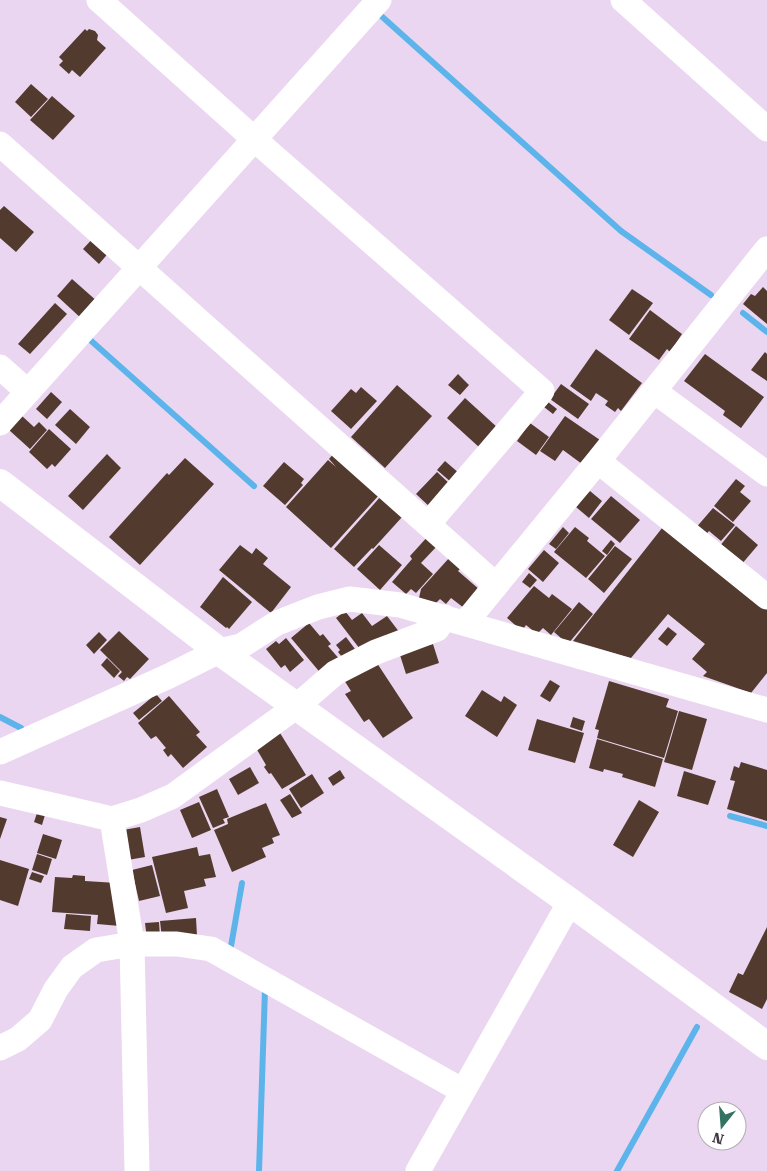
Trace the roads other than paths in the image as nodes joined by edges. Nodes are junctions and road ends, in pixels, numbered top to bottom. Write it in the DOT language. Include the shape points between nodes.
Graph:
graph roads {
  1 [pos="99,0"];
  2 [pos="379,0"];
  3 [pos="623,0"];
  4 [pos="767,129"];
  5 [pos="254,139"];
  6 [pos="0,144"];
  7 [pos="767,248"];
  8 [pos="140,267"];
  9 [pos="0,367"];
  10 [pos="654,391"];
  11 [pos="28,392"];
  12 [pos="0,423"];
  13 [pos="598,461"];
  14 [pos="767,474"];
  15 [pos="0,483"];
  16 [pos="428,524"];
  17 [pos="496,585"];
  18 [pos="767,597"];
  19 [pos="455,620"];
  20 [pos="219,651"];
  21 [pos="297,706"];
  22 [pos="767,710"];
  23 [pos="0,752"];
  24 [pos="0,793"];
  25 [pos="112,819"];
  26 [pos="570,902"];
  27 [pos="132,944"];
  28 [pos="767,1046"];
  29 [pos="0,1048"];
  30 [pos="463,1091"];
  31 [pos="137,1171"];
  32 [pos="418,1171"];
  1 -- 5 [label="street"];
  2 -- 5 [label="street"];
  3 -- 4 [label="street"];
  5 -- 8 [label="street"];
  5 -- 16 [label="street" via="542,391"];
  6 -- 8 [label="street"];
  7 -- 10 [label="street"];
  8 -- 11 [label="street"];
  8 -- 16 [label="street"];
  9 -- 11 [label="street"];
  10 -- 13 [label="street"];
  10 -- 14 [label="street"];
  11 -- 12 [label="street"];
  13 -- 17 [label="street"];
  13 -- 18 [label="street"];
  15 -- 20 [label="street"];
  16 -- 17 [label="street"];
  17 -- 19 [label="street"];
  19 -- 20 [label="street" via="400,605 350,599 318,606 277,623 240,646"];
  19 -- 21 [label="street" via="376,652 336,673"];
  19 -- 22 [label="street"];
  20 -- 21 [label="street"];
  20 -- 23 [label="street"];
  21 -- 25 [label="street" via="173,796"];
  21 -- 26 [label="street"];
  24 -- 25 [label="street"];
  25 -- 27 [label="street"];
  26 -- 28 [label="street"];
  26 -- 30 [label="street"];
  27 -- 29 [label="street" via="96,950 72,967 40,1020 18,1039"];
  27 -- 30 [label="street" via="176,944 211,949"];
  27 -- 31 [label="street"];
  30 -- 32 [label="street"];
}
